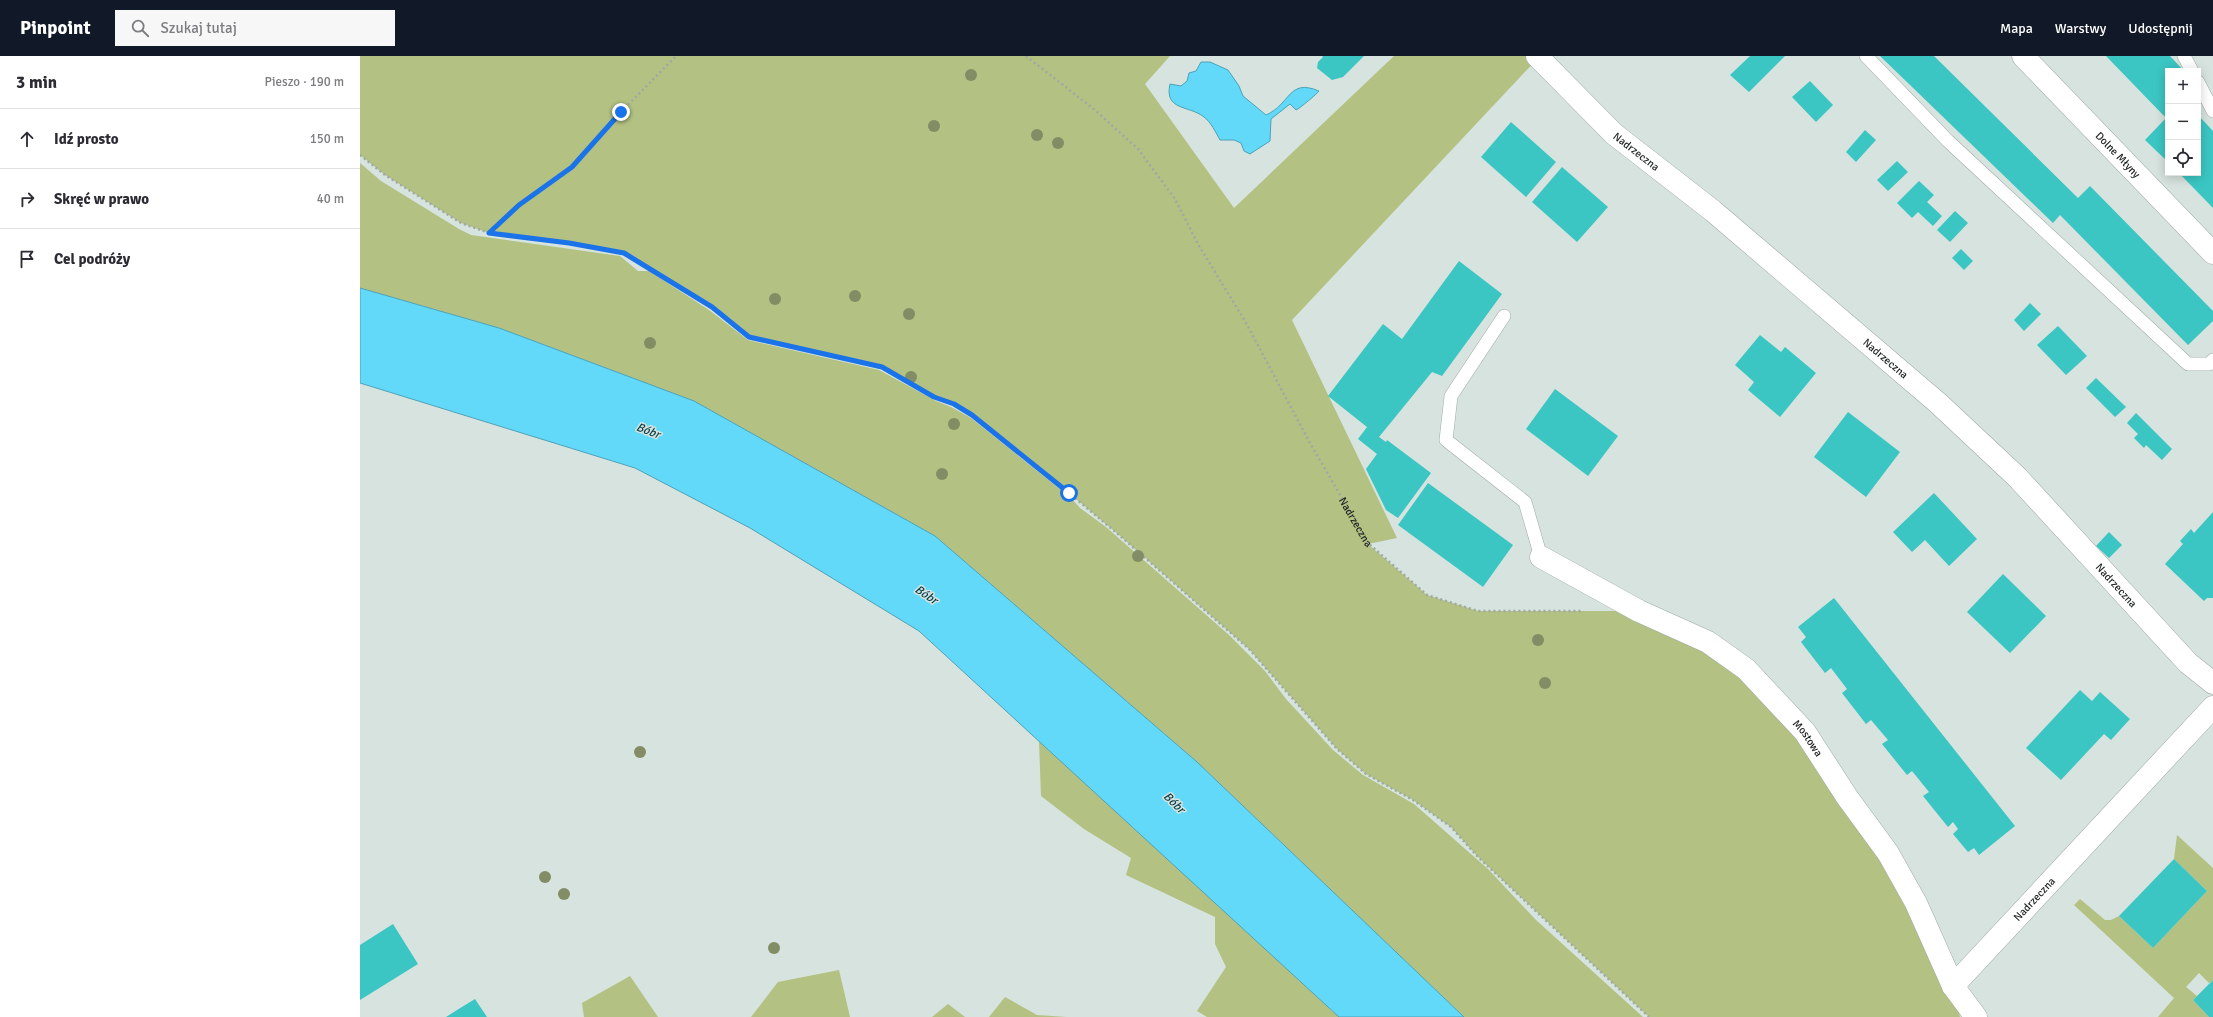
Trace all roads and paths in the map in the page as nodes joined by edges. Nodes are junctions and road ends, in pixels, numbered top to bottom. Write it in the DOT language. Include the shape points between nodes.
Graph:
graph roads {
  1 [pos="676,56"];
  2 [pos="1026,56"];
  3 [pos="1537,56"];
  4 [pos="1866,56"];
  5 [pos="2023,56"];
  6 [pos="2184,56"];
  7 [pos="2190,68"];
  8 [pos="2201,88"];
  9 [pos="2213,111"];
  10 [pos="360,155"];
  11 [pos="489,233"];
  12 [pos="2213,253"];
  13 [pos="1504,316"];
  14 [pos="2213,360"];
  15 [pos="1541,557"];
  16 [pos="1586,611"];
  17 [pos="2213,684"];
  18 [pos="2213,707"];
  19 [pos="1953,986"];
  20 [pos="1649,1017"];
  21 [pos="1976,1017"];
  1 -- 11 [label="path" via="572,167 519,205"];
  2 -- 16 [label="path, Nadrzeczna" via="1095,110 1138,149 1175,199 1199,246 1245,321 1310,443 1368,543 1427,595 1478,611"];
  3 -- 17 [label="street, Nadrzeczna" via="1614,134 1713,211 1938,403 2017,477 2188,663"];
  4 -- 14 [label="lane" via="1948,141 2188,364 2209,364"];
  5 -- 12 [label="street, Dolne Młyny"];
  6 -- 7 [label="lane"];
  8 -- 9 [label="lane"];
  10 -- 11 [label="path" via="385,175 461,224"];
  11 -- 20 [label="path" via="624,253 712,307 749,337 882,367 972,415 1119,535 1249,649 1337,748 1366,774 1413,800 1451,827 1484,862"];
  13 -- 15 [label="lane" via="1451,396 1446,440 1525,502"];
  15 -- 19 [label="street, Mostowa" via="1639,611 1708,642 1746,669 1805,732 1847,797 1888,853 1916,903"];
  18 -- 19 [label="street, Nadrzeczna"];
  19 -- 21 [label="street, Mostowa"];
}
